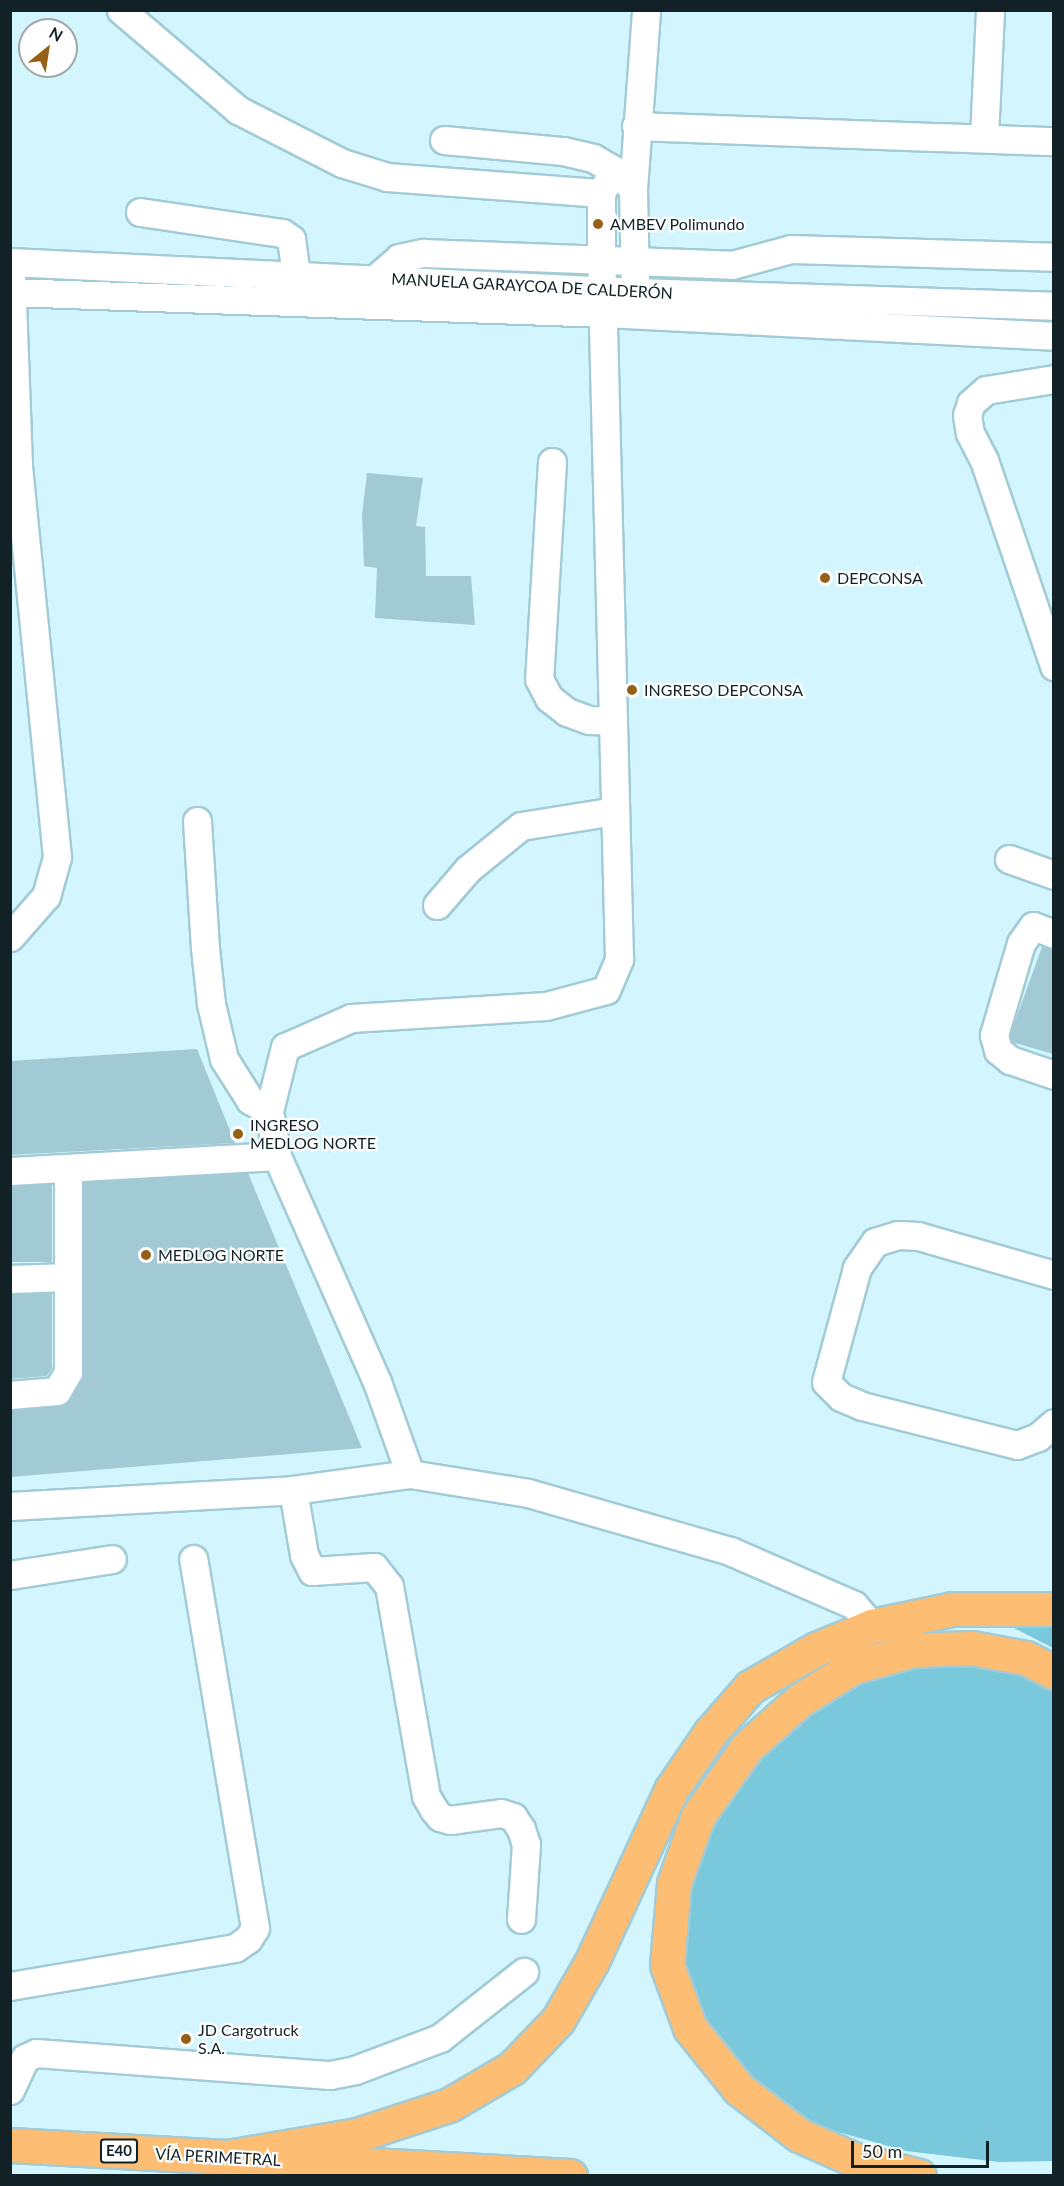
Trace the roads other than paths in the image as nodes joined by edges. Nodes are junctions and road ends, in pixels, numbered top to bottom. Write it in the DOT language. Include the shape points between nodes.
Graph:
graph roads {
  1 [pos="120,10"];
  2 [pos="646,10"];
  3 [pos="990,10"];
  4 [pos="636,126"];
  5 [pos="984,138"];
  6 [pos="444,140"];
  7 [pos="1053,141"];
  8 [pos="614,170"];
  9 [pos="633,189"];
  10 [pos="602,193"];
  11 [pos="140,212"];
  12 [pos="1053,257"];
  13 [pos="11,262"];
  14 [pos="602,262"];
  15 [pos="635,264"];
  16 [pos="296,274"];
  17 [pos="375,278"];
  18 [pos="11,292"];
  19 [pos="635,292"];
  20 [pos="603,301"];
  21 [pos="1053,306"];
  22 [pos="1053,336"];
  23 [pos="1053,379"];
  24 [pos="552,462"];
  25 [pos="14,465"];
  26 [pos="1053,666"];
  27 [pos="613,721"];
  28 [pos="615,811"];
  29 [pos="197,821"];
  30 [pos="1009,859"];
  31 [pos="1053,875"];
  32 [pos="437,905"];
  33 [pos="1053,933"];
  34 [pos="10,937"];
  35 [pos="1053,1075"];
  36 [pos="269,1111"];
  37 [pos="277,1156"];
  38 [pos="68,1168"];
  39 [pos="10,1171"];
  40 [pos="1053,1275"];
  41 [pos="68,1277"];
  42 [pos="10,1279"];
  43 [pos="10,1395"];
  44 [pos="1053,1423"];
  45 [pos="410,1474"];
  46 [pos="293,1490"];
  47 [pos="10,1506"];
  48 [pos="194,1558"];
  49 [pos="112,1559"];
  50 [pos="10,1575"];
  51 [pos="1053,1609"];
  52 [pos="872,1626"];
  53 [pos="1053,1672"];
  54 [pos="521,1919"];
  55 [pos="524,1971"];
  56 [pos="10,1986"];
  57 [pos="10,2090"];
  58 [pos="10,2145"];
  59 [pos="227,2157"];
  60 [pos="570,2175"];
  61 [pos="919,2175"];
  1 -- 10 [label="street" via="238,110 342,163 387,177"];
  2 -- 4 [label="street"];
  3 -- 5 [label="street"];
  4 -- 5 [label="street"];
  4 -- 9 [label="street"];
  5 -- 7 [label="street"];
  6 -- 8 [label="street" via="562,151 592,158"];
  8 -- 9 [label="street"];
  8 -- 10 [label="street"];
  9 -- 15 [label="street"];
  10 -- 14 [label="street"];
  11 -- 16 [label="street" via="282,233 291,239"];
  12 -- 15 [label="street" via="791,249 732,265"];
  13 -- 16 [label="street, MANUELA GARAYCOA DE CALDERÓN"];
  13 -- 18 [label="street"];
  14 -- 15 [label="street"];
  14 -- 17 [label="street" via="423,253 399,258"];
  14 -- 20 [label="street"];
  15 -- 19 [label="street"];
  16 -- 17 [label="street, MANUELA GARAYCOA DE CALDERÓN"];
  17 -- 20 [label="street, MANUELA GARAYCOA DE CALDERÓN"];
  18 -- 20 [label="street, MANUELA GARAYCOA DE CALDERÓN"];
  18 -- 25 [label="street"];
  19 -- 20 [label="street, MANUELA GARAYCOA DE CALDERÓN"];
  19 -- 21 [label="street, MANUELA GARAYCOA DE CALDERÓN"];
  20 -- 22 [label="street, MANUELA GARAYCOA DE CALDERÓN"];
  20 -- 27 [label="street"];
  23 -- 26 [label="street" via="987,390 971,403 968,415 970,433 984,460"];
  24 -- 27 [label="street" via="540,679 549,698 567,712 589,720"];
  25 -- 34 [label="street" via="57,857 45,896"];
  27 -- 28 [label="street"];
  28 -- 32 [label="street" via="521,826 468,869"];
  28 -- 36 [label="street" via="619,958 606,990 546,1006 351,1018 285,1047"];
  29 -- 36 [label="street" via="205,948 224,1059 250,1100"];
  30 -- 31 [label="street"];
  33 -- 35 [label="street" via="1033,926 1021,943 994,1035 998,1050 1010,1060"];
  36 -- 37 [label="street"];
  37 -- 38 [label="street"];
  37 -- 45 [label="street" via="377,1382"];
  38 -- 39 [label="street"];
  38 -- 41 [label="street"];
  40 -- 44 [label="street" via="918,1236 898,1235 875,1242 857,1268 826,1382 841,1397 862,1406 1017,1445 1038,1437"];
  41 -- 42 [label="street"];
  41 -- 43 [label="street" via="68,1372 64,1383 57,1392"];
  45 -- 46 [label="street"];
  45 -- 52 [label="street" via="528,1493 730,1551 854,1605"];
  46 -- 47 [label="street"];
  46 -- 54 [label="street" via="304,1555 312,1571 374,1567 389,1586 426,1796 434,1809 440,1817 450,1820 501,1813 513,1817 521,1829 526,1844"];
  48 -- 56 [label="street" via="255,1928 235,1948"];
  49 -- 50 [label="street"];
  51 -- 52 [label="highway" via="953,1609"];
  52 -- 59 [label="highway" via="816,1649 750,1687 710,1733 671,1790 592,1961 563,2010 512,2068 449,2105 357,2135"];
  53 -- 61 [label="highway" via="1026,1658 972,1648 913,1650 853,1667 800,1700 747,1747 698,1816 674,1883 667,1965 690,2028 739,2089 799,2135 853,2159"];
  55 -- 57 [label="street" via="440,2038 355,2070 330,2075 36,2053 25,2058"];
  58 -- 59 [label="highway, VÍA PERIMETRAL / E40"];
  59 -- 60 [label="highway, VÍA PERIMETRAL / E40"];
}
